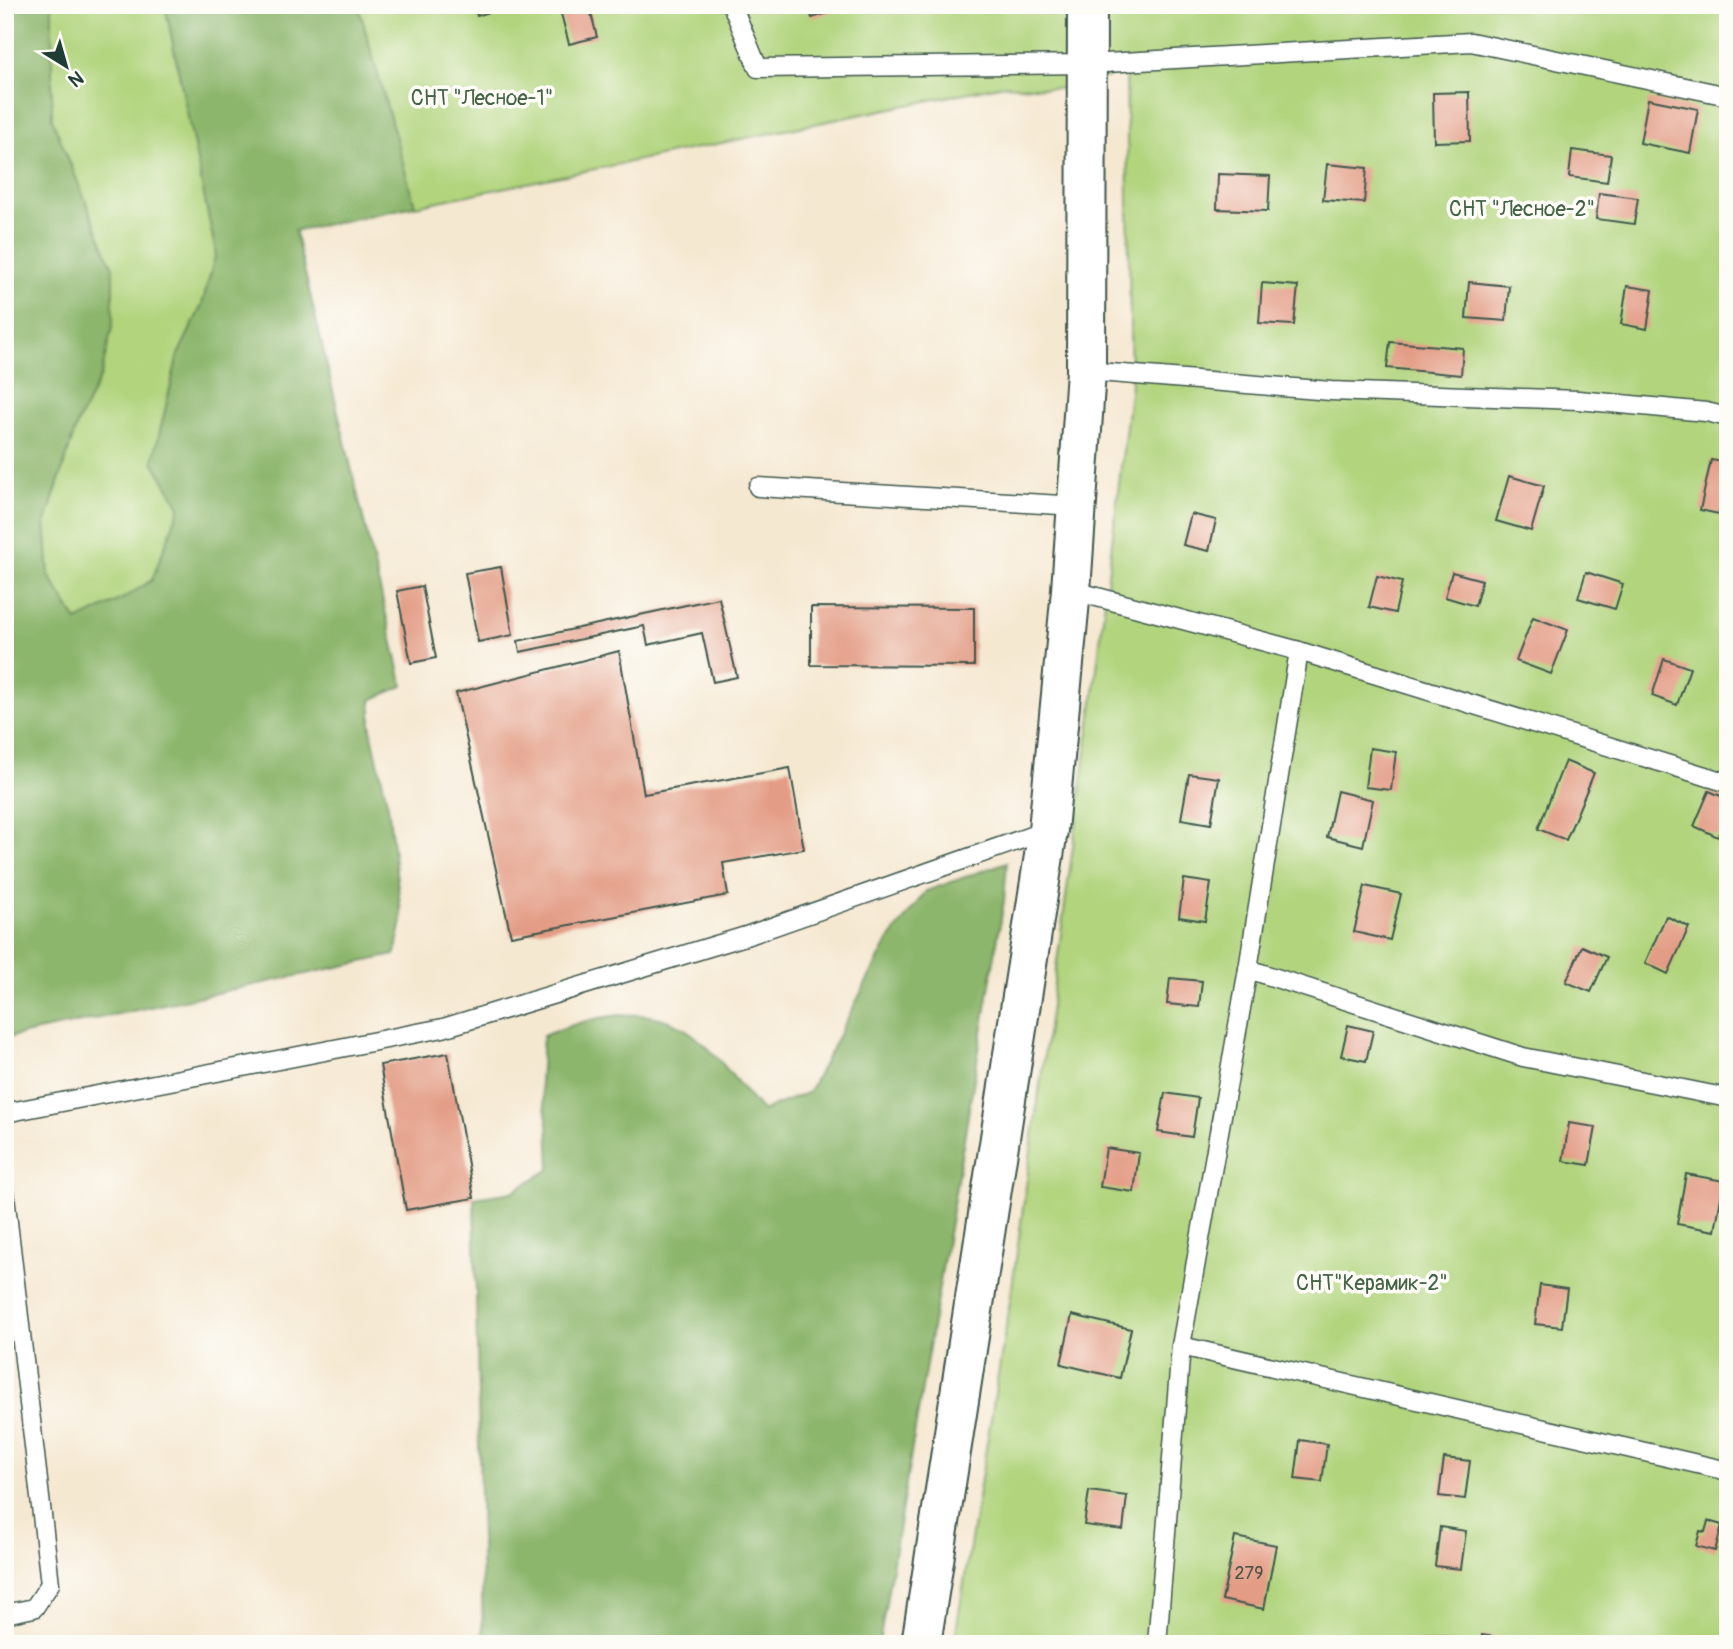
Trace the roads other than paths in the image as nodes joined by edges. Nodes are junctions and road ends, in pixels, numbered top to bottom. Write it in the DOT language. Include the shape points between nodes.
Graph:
graph roads {
  1 [pos="732,5"];
  2 [pos="1087,5"];
  3 [pos="1088,64"];
  4 [pos="1728,96"];
  5 [pos="1086,371"];
  6 [pos="1728,417"];
  7 [pos="758,487"];
  8 [pos="1077,506"];
  9 [pos="1071,590"];
  10 [pos="1299,651"];
  11 [pos="1728,783"];
  12 [pos="1048,830"];
  13 [pos="1248,969"];
  14 [pos="1728,1098"];
  15 [pos="5,1113"];
  16 [pos="5,1196"];
  17 [pos="1181,1346"];
  18 [pos="1728,1471"];
  19 [pos="5,1614"];
  20 [pos="921,1644"];
  21 [pos="1157,1644"];
  1 -- 3 [label="lane" via="758,68"];
  2 -- 3 [label="street"];
  3 -- 4 [label="lane" via="1471,42"];
  3 -- 5 [label="street"];
  5 -- 6 [label="lane" via="1331,391 1578,400"];
  5 -- 8 [label="street"];
  7 -- 8 [label="lane"];
  8 -- 9 [label="street"];
  9 -- 10 [label="lane"];
  9 -- 12 [label="street"];
  10 -- 11 [label="lane"];
  10 -- 13 [label="lane"];
  12 -- 15 [label="lane" via="748,935 443,1028"];
  12 -- 20 [label="street"];
  13 -- 14 [label="lane" via="1523,1057"];
  13 -- 17 [label="lane"];
  16 -- 19 [label="lane" via="50,1584 34,1608"];
  17 -- 18 [label="lane"];
  17 -- 21 [label="lane"];
}
